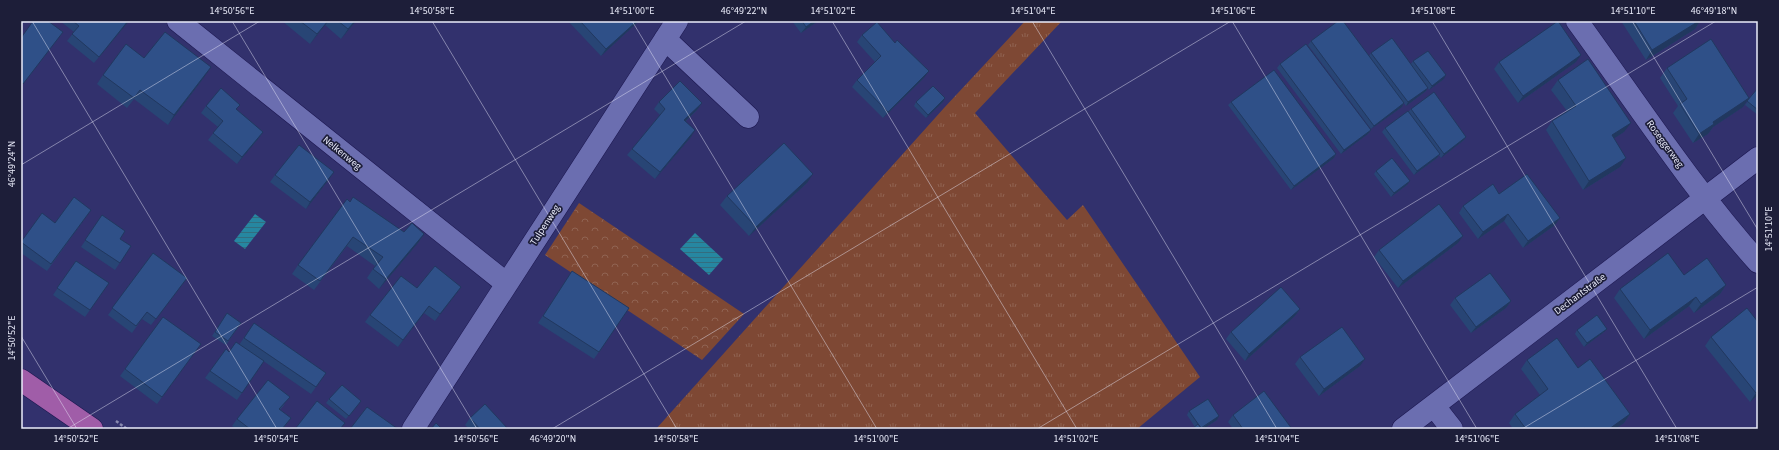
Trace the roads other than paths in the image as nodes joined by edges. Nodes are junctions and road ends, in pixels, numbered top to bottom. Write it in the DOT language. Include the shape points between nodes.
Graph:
graph roads {
  1 [pos="178,21"];
  2 [pos="677,21"];
  3 [pos="1577,21"];
  4 [pos="665,39"];
  5 [pos="748,117"];
  6 [pos="1758,158"];
  7 [pos="1705,198"];
  8 [pos="1758,262"];
  9 [pos="506,284"];
  10 [pos="21,380"];
  11 [pos="1434,406"];
  12 [pos="92,429"];
  13 [pos="413,429"];
  14 [pos="1403,429"];
  15 [pos="1452,429"];
  1 -- 9 [label="street, Nelkenweg"];
  2 -- 4 [label="street, Tulpenweg"];
  3 -- 7 [label="street, Roseggerweg"];
  4 -- 5 [label="street"];
  4 -- 9 [label="street, Tulpenweg"];
  6 -- 7 [label="street, Dechantstraße"];
  7 -- 8 [label="street, Roseggerweg" via="1727,228"];
  7 -- 11 [label="street, Dechantstraße"];
  9 -- 13 [label="street, Tulpenweg"];
  10 -- 12 [label="main road"];
  11 -- 14 [label="street, Dechantstraße"];
  11 -- 15 [label="street"];
}
